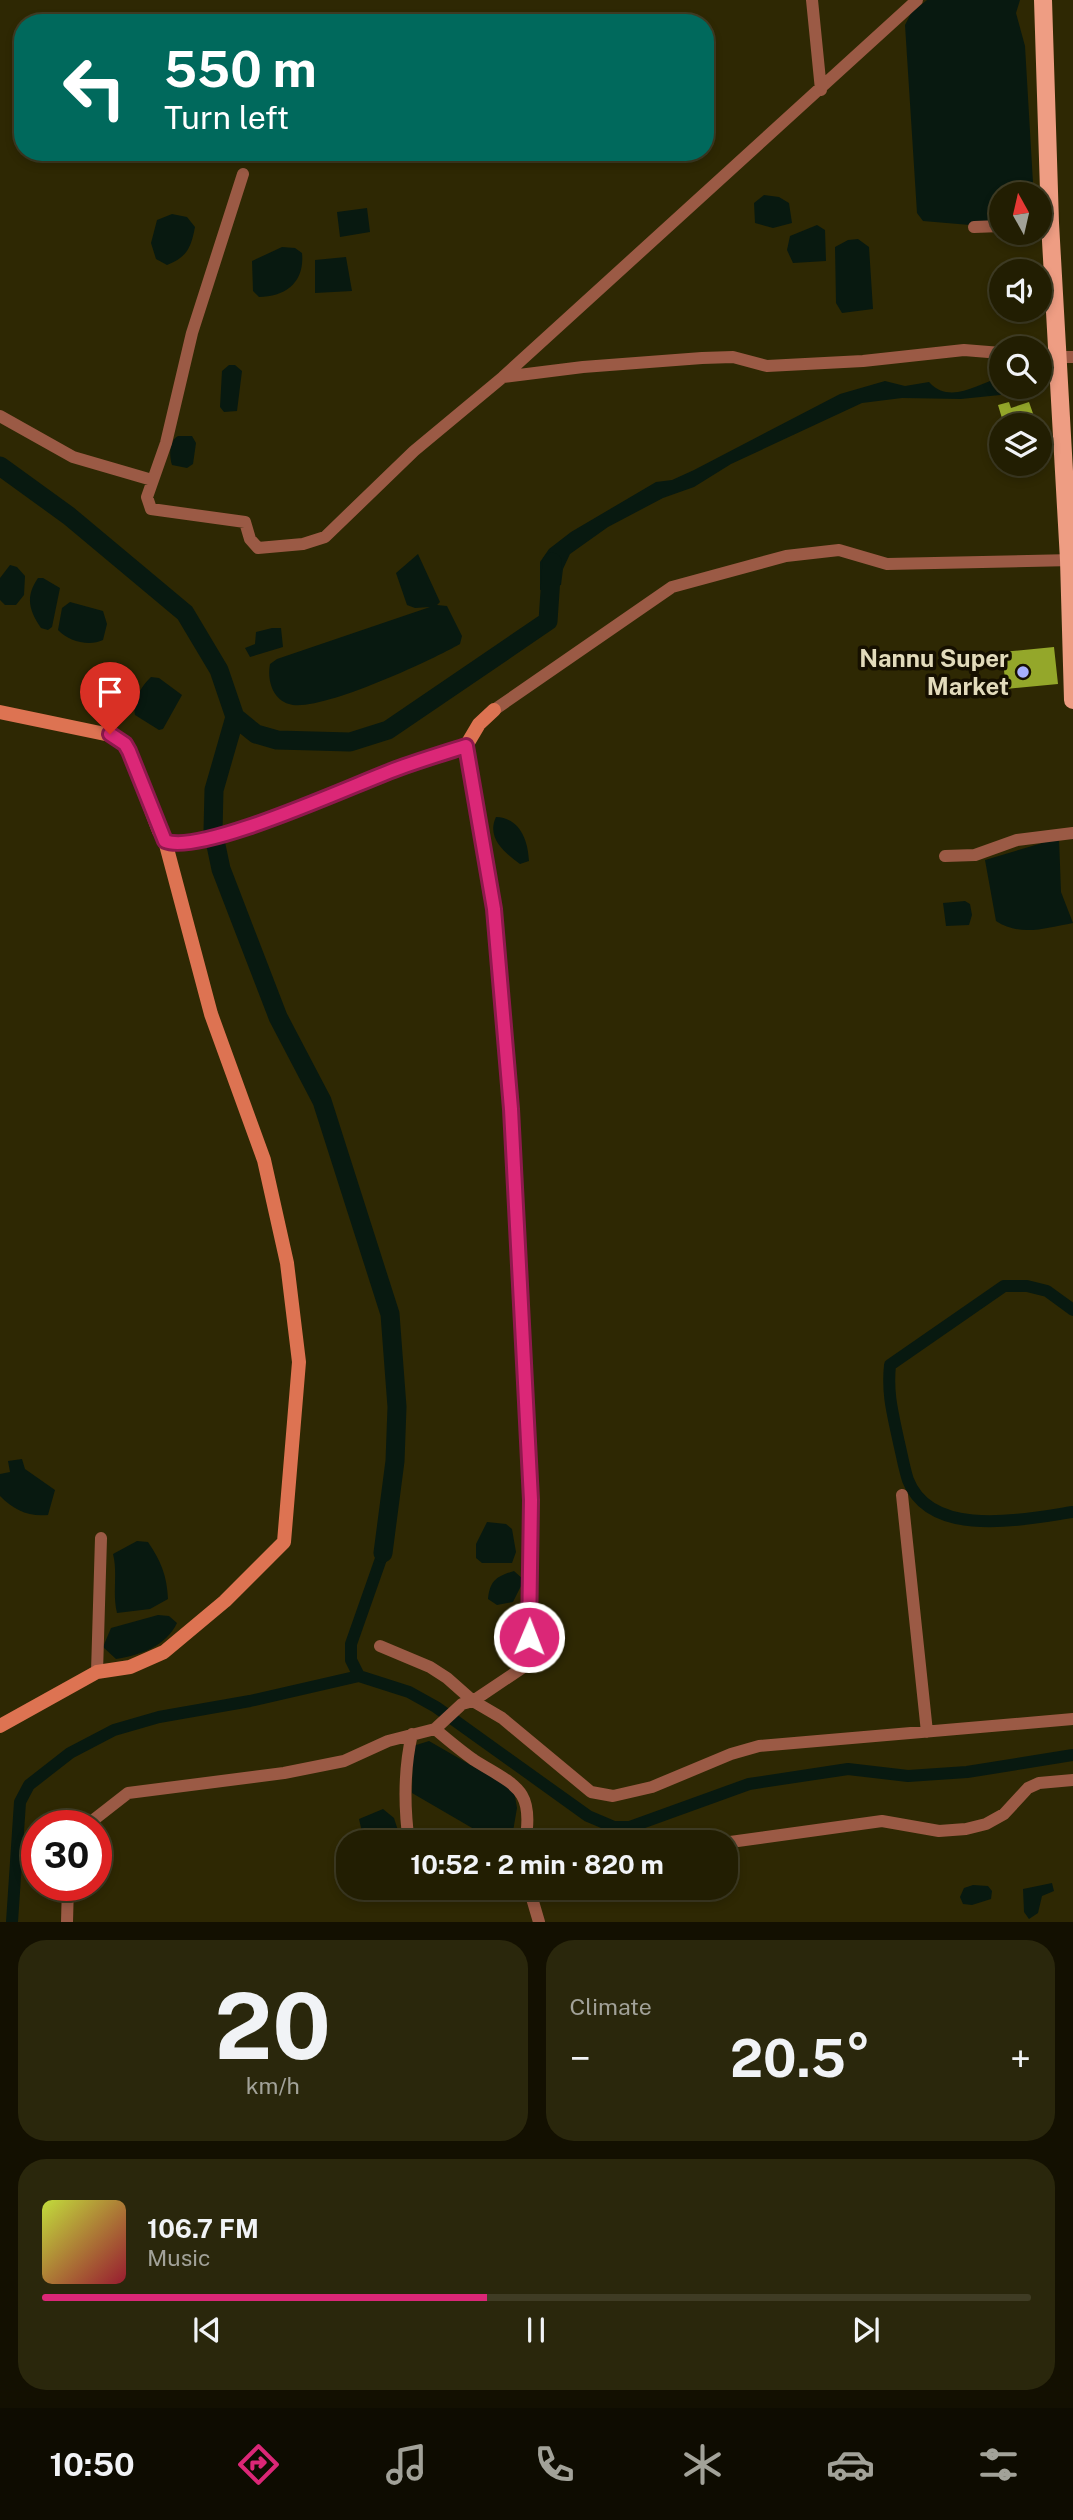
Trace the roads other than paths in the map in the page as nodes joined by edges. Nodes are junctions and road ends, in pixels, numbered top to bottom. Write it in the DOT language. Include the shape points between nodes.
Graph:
graph roads {
  1 [pos="812,0"];
  2 [pos="918,0"];
  3 [pos="1043,0"];
  4 [pos="821,90"];
  5 [pos="243,174"];
  6 [pos="1045,182"];
  7 [pos="989,226"];
  8 [pos="974,227"];
  9 [pos="1047,245"];
  10 [pos="989,352"];
  11 [pos="1056,358"];
  12 [pos="503,377"];
  13 [pos="0,416"];
  14 [pos="152,480"];
  15 [pos="1070,508"];
  16 [pos="1071,560"];
  17 [pos="1073,700"];
  18 [pos="494,710"];
  19 [pos="0,712"];
  20 [pos="466,746"];
  21 [pos="1073,833"];
  22 [pos="165,841"];
  23 [pos="945,856"];
  24 [pos="902,1495"];
  25 [pos="101,1538"];
  26 [pos="380,1646"];
  27 [pos="97,1672"];
  28 [pos="467,1702"];
  29 [pos="1073,1719"];
  30 [pos="0,1726"];
  31 [pos="435,1729"];
  32 [pos="926,1732"];
  33 [pos="412,1734"];
  34 [pos="1073,1780"];
  35 [pos="106,1810"];
  36 [pos="408,1830"];
  37 [pos="527,1830"];
  38 [pos="738,1841"];
  39 [pos="532,1900"];
  40 [pos="68,1901"];
  41 [pos="67,1922"];
  42 [pos="538,1922"];
  1 -- 4 [label="street"];
  2 -- 4 [label="street"];
  3 -- 6 [label="main road"];
  4 -- 12 [label="street"];
  5 -- 14 [label="street" via="191,333 166,443"];
  7 -- 8 [label="street"];
  9 -- 11 [label="main road"];
  10 -- 12 [label="street" via="964,350 767,366 733,357 702,358"];
  11 -- 15 [label="main road"];
  12 -- 14 [label="street" via="318,540 258,548 245,522 151,509 147,497"];
  13 -- 14 [label="street" via="73,457"];
  15 -- 16 [label="main road"];
  16 -- 17 [label="main road"];
  16 -- 18 [label="street" via="887,564 839,550 786,556 672,587"];
  18 -- 20 [label="street" via="479,723"];
  19 -- 22 [label="street" via="110,734 125,744"];
  20 -- 22 [label="street" via="241,830 187,842"];
  20 -- 28 [label="street" via="501,975 531,1500 528,1664"];
  21 -- 23 [label="street" via="1017,840 975,855"];
  22 -- 27 [label="street" via="211,1014 264,1160 287,1263 299,1362 297,1419 284,1542 225,1601 164,1652 130,1667"];
  24 -- 32 [label="street"];
  25 -- 27 [label="street"];
  26 -- 28 [label="street" via="430,1667"];
  27 -- 30 [label="street"];
  28 -- 31 [label="street"];
  28 -- 32 [label="street" via="502,1718 591,1792 614,1796 652,1787 759,1746"];
  29 -- 32 [label="street"];
  31 -- 33 [label="street"];
  31 -- 37 [label="street" via="510,1780 525,1796"];
  33 -- 35 [label="street" via="344,1761 128,1793"];
  33 -- 36 [label="street" via="405,1797"];
  34 -- 38 [label="street" via="1028,1788 1004,1814 966,1829 939,1831 882,1821"];
  39 -- 42 [label="street"];
  40 -- 41 [label="street"];
}
